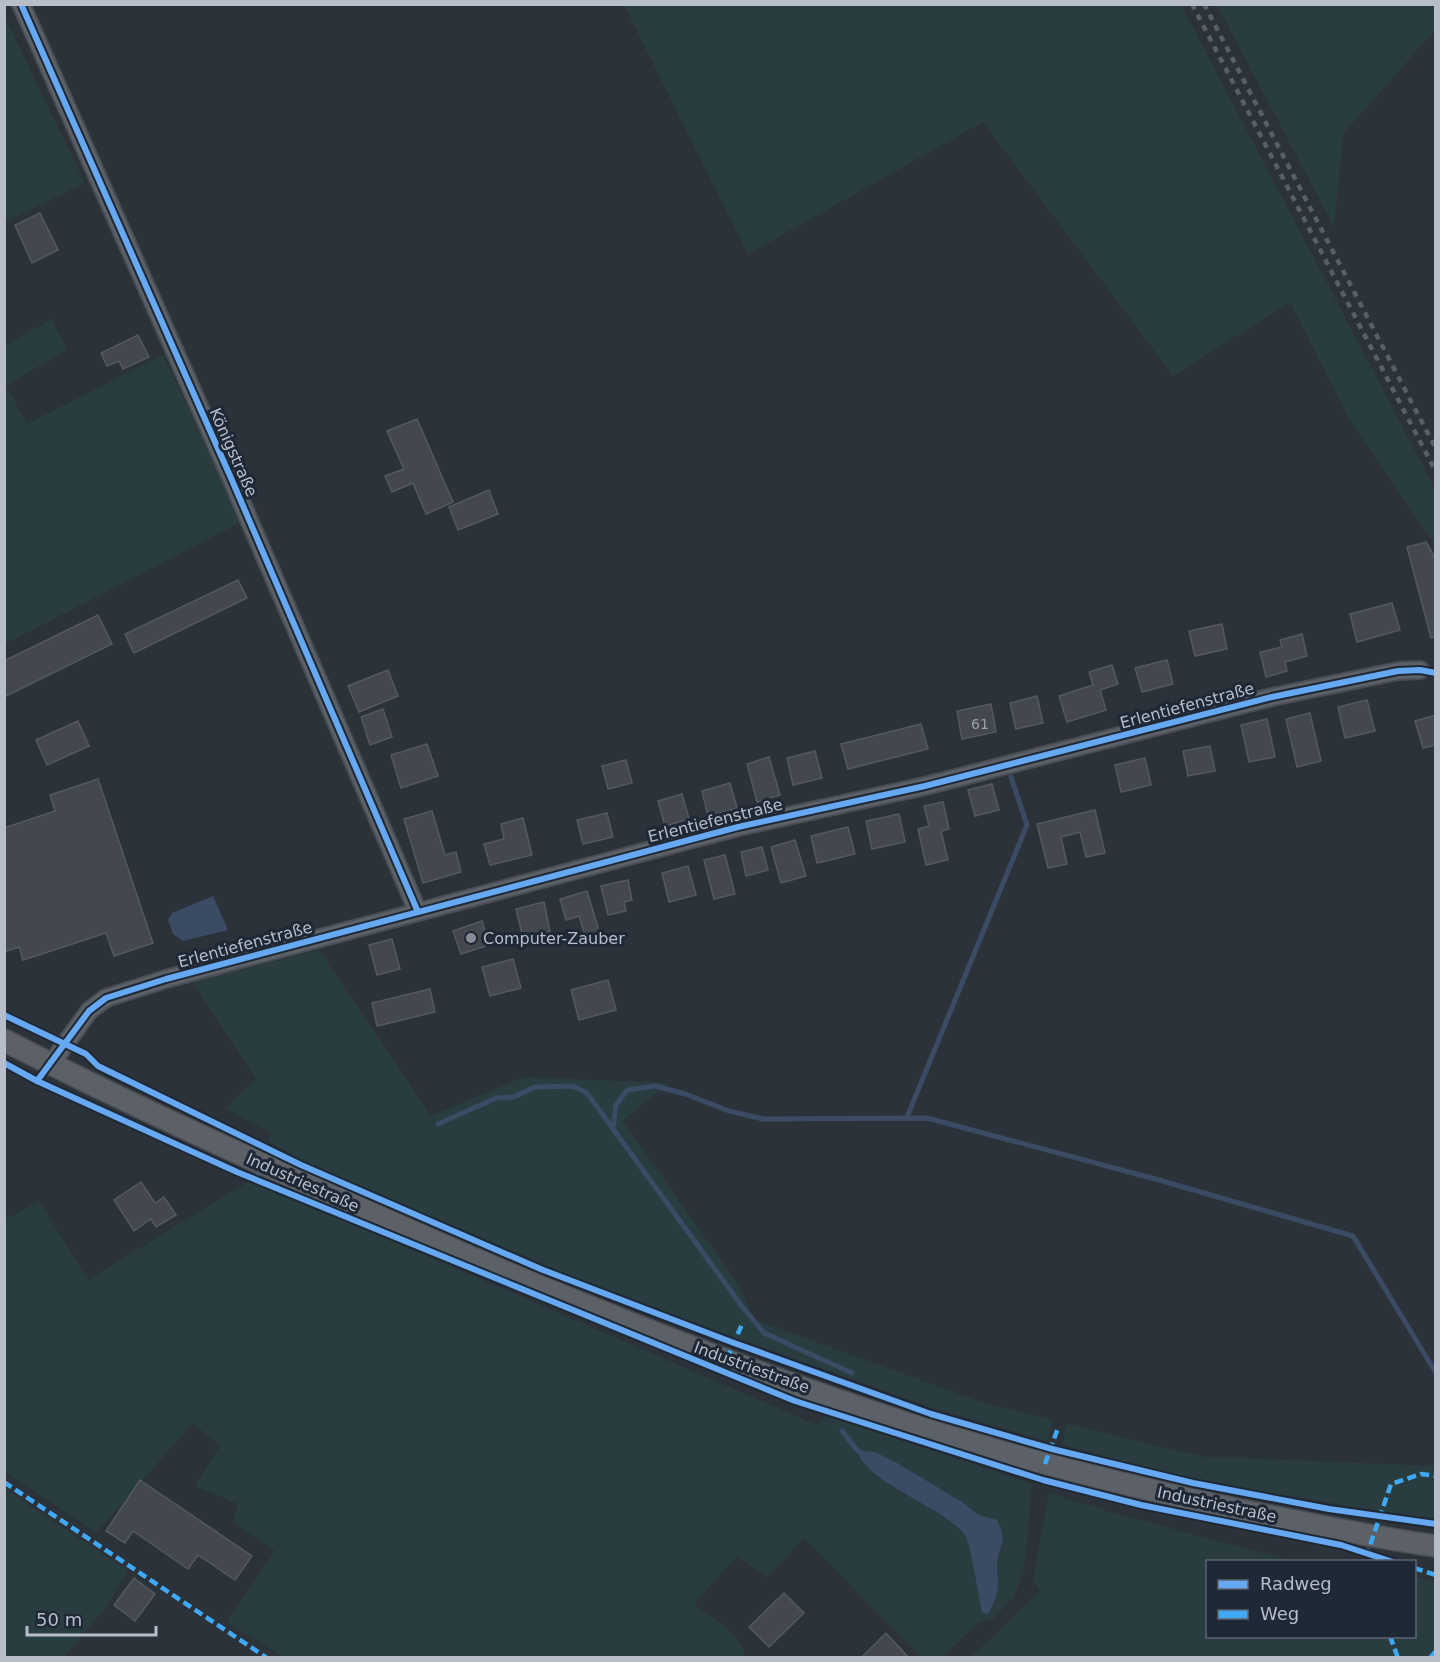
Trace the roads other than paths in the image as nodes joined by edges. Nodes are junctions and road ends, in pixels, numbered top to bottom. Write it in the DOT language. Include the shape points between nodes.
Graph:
graph roads {
  1 [pos="21,4"];
  2 [pos="1420,670"];
  3 [pos="418,912"];
  4 [pos="4,1040"];
  5 [pos="51,1064"];
  6 [pos="1398,1541"];
  7 [pos="1436,1545"];
  8 [pos="1436,1559"];
  1 -- 3 [label="street, Königstraße"];
  2 -- 3 [label="street, Erlentiefenstraße" via="1272,697 925,786 738,826"];
  3 -- 5 [label="street, Erlentiefenstraße" via="105,998 89,1011"];
  4 -- 5 [label="street, Industriestraße"];
  5 -- 6 [label="street, Industriestraße" via="474,1258 626,1321 809,1389 906,1423 1076,1472"];
  6 -- 7 [label="street, Industriestraße"];
  6 -- 8 [label="street"];
}
